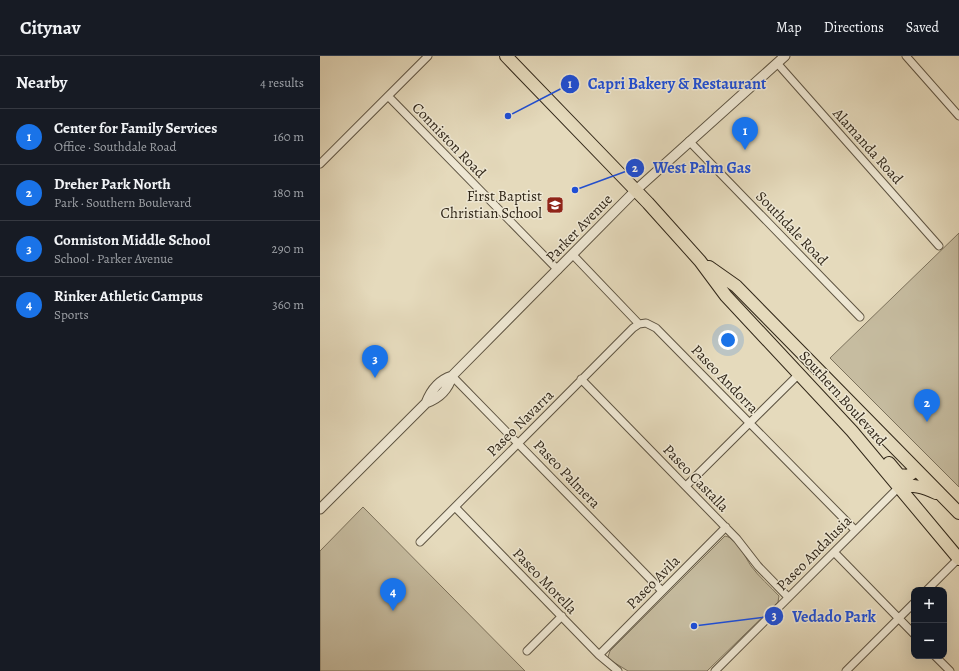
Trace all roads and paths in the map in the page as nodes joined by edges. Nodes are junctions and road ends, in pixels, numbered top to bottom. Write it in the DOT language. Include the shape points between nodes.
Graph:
graph roads {
  1 [pos="428,56"];
  2 [pos="506,56"];
  3 [pos="785,56"];
  4 [pos="906,56"];
  5 [pos="777,63"];
  6 [pos="388,96"];
  7 [pos="959,116"];
  8 [pos="689,141"];
  9 [pos="320,164"];
  10 [pos="636,190"];
  11 [pos="939,246"];
  12 [pos="573,255"];
  13 [pos="700,261"];
  14 [pos="558,270"];
  15 [pos="860,316"];
  16 [pos="639,324"];
  17 [pos="800,373"];
  18 [pos="452,376"];
  19 [pos="581,379"];
  20 [pos="842,395"];
  21 [pos="749,422"];
  22 [pos="518,443"];
  23 [pos="870,453"];
  24 [pos="916,470"];
  25 [pos="686,486"];
  26 [pos="899,487"];
  27 [pos="944,498"];
  28 [pos="455,507"];
  29 [pos="320,509"];
  30 [pos="959,513"];
  31 [pos="726,527"];
  32 [pos="855,530"];
  33 [pos="420,542"];
  34 [pos="834,552"];
  35 [pos="959,559"];
  36 [pos="930,587"];
  37 [pos="662,591"];
  38 [pos="788,597"];
  39 [pos="911,606"];
  40 [pos="562,616"];
  41 [pos="898,618"];
  42 [pos="911,631"];
  43 [pos="527,651"];
  44 [pos="599,655"];
  45 [pos="938,659"];
  46 [pos="618,671"];
  47 [pos="715,671"];
  48 [pos="846,671"];
  49 [pos="950,671"];
  1 -- 6 [label="street"];
  2 -- 10 [label="main road, Southern Boulevard"];
  3 -- 5 [label="street, Parker Avenue"];
  4 -- 7 [label="street"];
  5 -- 8 [label="street, Parker Avenue"];
  5 -- 11 [label="street, Alamanda Road"];
  6 -- 9 [label="street"];
  6 -- 14 [label="street, Conniston Road"];
  8 -- 10 [label="street, Parker Avenue"];
  8 -- 15 [label="street, Southdale Road"];
  10 -- 12 [label="street, Parker Avenue"];
  10 -- 13 [label="main road, Southern Boulevard"];
  12 -- 14 [label="street, Parker Avenue"];
  12 -- 16 [label="street"];
  13 -- 17 [label="main road, Southern Boulevard" via="726,296"];
  13 -- 20 [label="main road, Southern Boulevard" via="736,286"];
  14 -- 18 [label="street, Parker Avenue"];
  16 -- 19 [label="street, Paseo Navarra"];
  16 -- 21 [label="street, Paseo Andorra" via="646,323 656,328"];
  17 -- 20 [label="main road"];
  17 -- 21 [label="street"];
  17 -- 23 [label="main road, Southern Boulevard"];
  18 -- 22 [label="street, Paseo Palmera"];
  18 -- 29 [label="street, Parker Avenue" via="443,379 430,393 426,403"];
  19 -- 22 [label="street, Paseo Navarra"];
  19 -- 25 [label="street, Paseo Castalla"];
  20 -- 24 [label="main road, Southern Boulevard"];
  21 -- 25 [label="street"];
  21 -- 32 [label="street, Paseo Andorra"];
  22 -- 28 [label="street, Paseo Navarra"];
  22 -- 37 [label="street, Paseo Palmera"];
  23 -- 24 [label="main road" via="883,457 900,475 908,476"];
  23 -- 26 [label="main road, Southern Boulevard"];
  24 -- 27 [label="main road, Southern Boulevard"];
  25 -- 31 [label="street, Paseo Castalla"];
  26 -- 27 [label="main road" via="911,485 925,488"];
  26 -- 32 [label="street, Paseo Andalusia"];
  26 -- 35 [label="main road, Southern Boulevard"];
  27 -- 30 [label="main road, Southern Boulevard"];
  28 -- 33 [label="street, Paseo Navarra"];
  28 -- 40 [label="street, Paseo Morella"];
  31 -- 37 [label="street, Paseo Avila"];
  31 -- 38 [label="street, Paseo Castalla"];
  32 -- 34 [label="street, Paseo Andalusia"];
  34 -- 38 [label="street, Paseo Andalusia"];
  34 -- 41 [label="street"];
  35 -- 36 [label="street"];
  37 -- 44 [label="street, Paseo Avila"];
  38 -- 47 [label="street, Paseo Andalusia"];
  39 -- 41 [label="street"];
  40 -- 43 [label="street"];
  40 -- 44 [label="street, Paseo Morella"];
  41 -- 42 [label="street"];
  41 -- 48 [label="street"];
  44 -- 46 [label="street, Paseo Morella"];
  45 -- 49 [label="street"];
}
